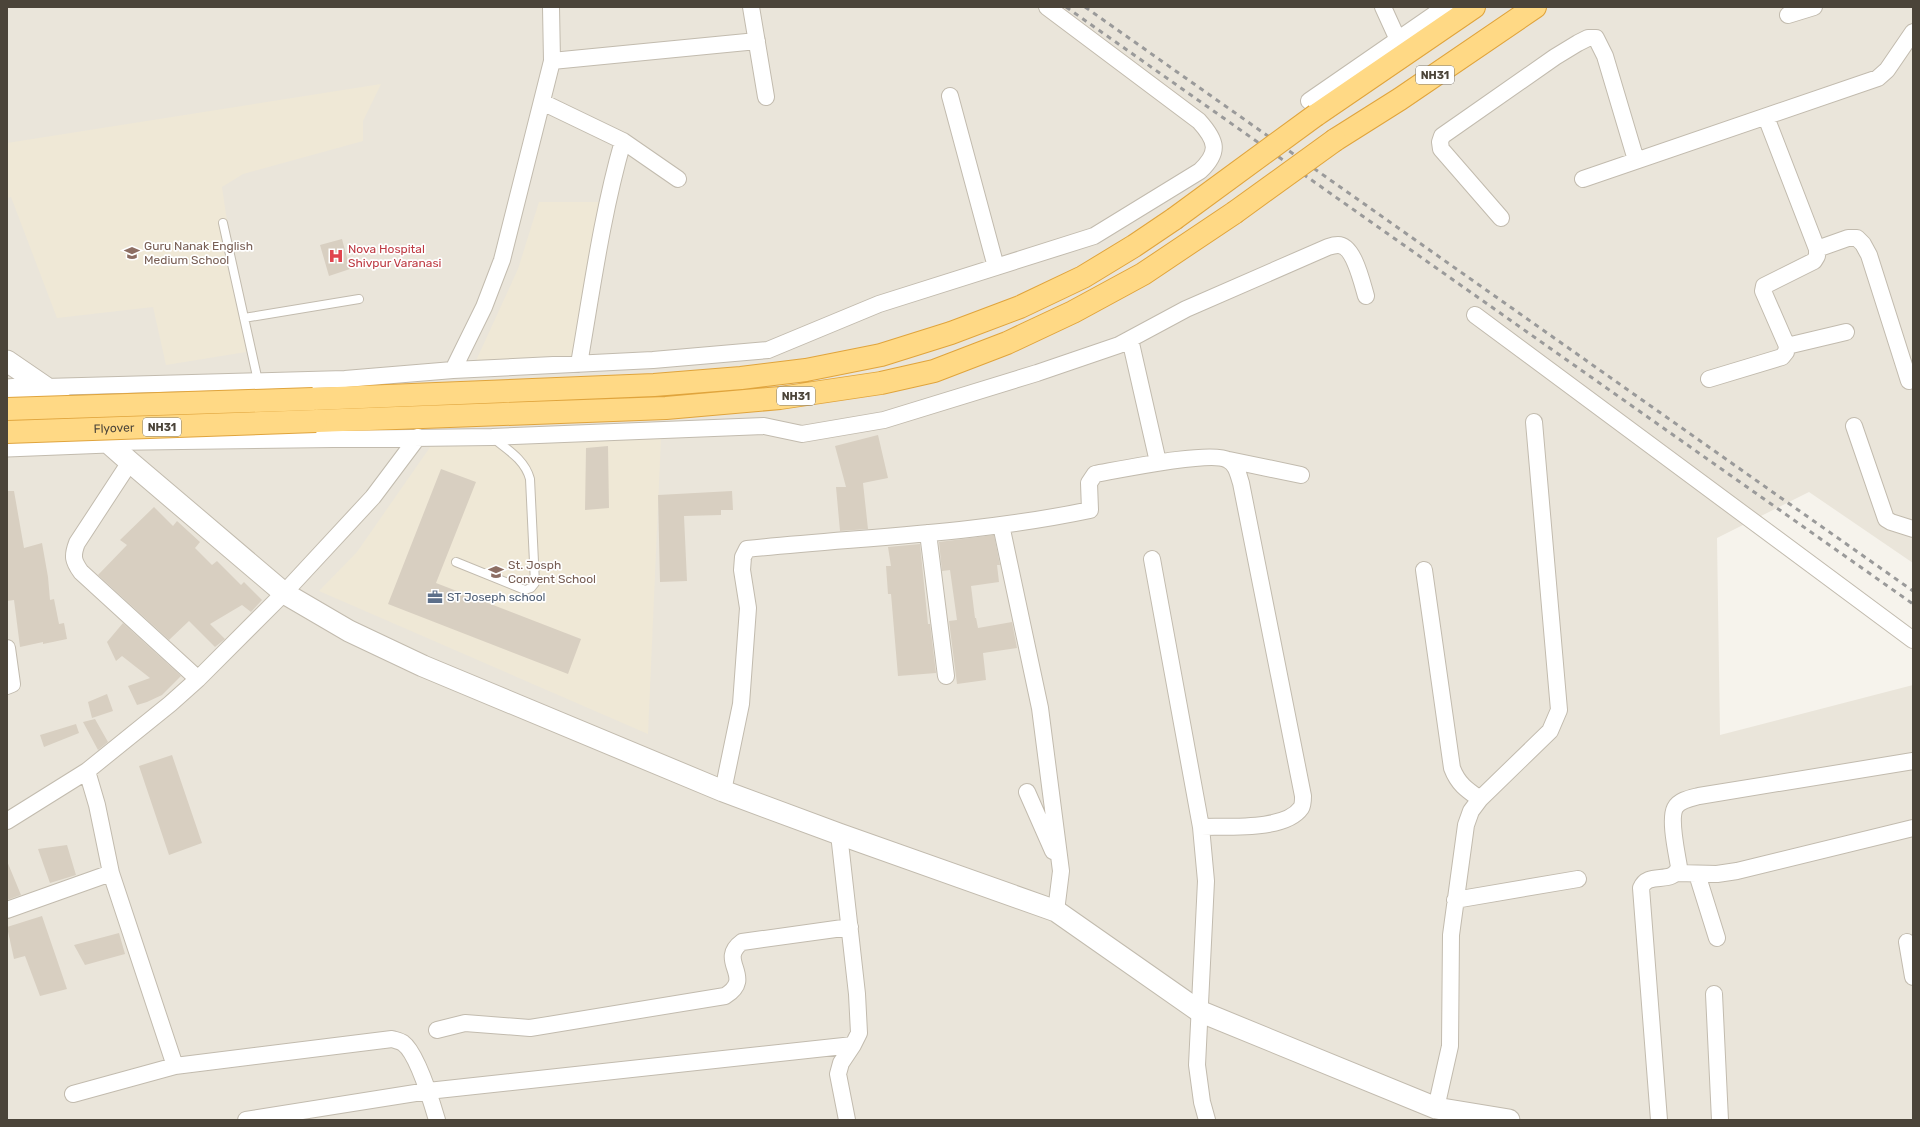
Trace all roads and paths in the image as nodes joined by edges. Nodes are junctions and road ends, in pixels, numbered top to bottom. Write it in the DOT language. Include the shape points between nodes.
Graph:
graph roads {
  1 [pos="551,7"];
  2 [pos="751,7"];
  3 [pos="1047,7"];
  4 [pos="1383,7"];
  5 [pos="1445,7"];
  6 [pos="1474,7"];
  7 [pos="1534,7"];
  8 [pos="1814,7"];
  9 [pos="1788,15"];
  10 [pos="1913,32"];
  11 [pos="1398,40"];
  12 [pos="757,41"];
  13 [pos="552,60"];
  14 [pos="950,96"];
  15 [pos="766,97"];
  16 [pos="542,102"];
  17 [pos="1313,108"];
  18 [pos="1766,117"];
  19 [pos="623,141"];
  20 [pos="1636,160"];
  21 [pos="678,179"];
  22 [pos="1583,179"];
  23 [pos="1501,218"];
  24 [pos="223,223"];
  25 [pos="1817,250"];
  26 [pos="996,267"];
  27 [pos="1366,296"];
  28 [pos="359,298"];
  29 [pos="1475,315"];
  30 [pos="244,318"];
  31 [pos="1846,332"];
  32 [pos="1130,340"];
  33 [pos="1787,346"];
  34 [pos="7,361"];
  35 [pos="579,364"];
  36 [pos="453,370"];
  37 [pos="1709,379"];
  38 [pos="258,381"];
  39 [pos="1909,381"];
  40 [pos="45,387"];
  41 [pos="7,390"];
  42 [pos="7,409"];
  43 [pos="1534,422"];
  44 [pos="1854,426"];
  45 [pos="7,432"];
  46 [pos="418,437"];
  47 [pos="492,437"];
  48 [pos="108,442"];
  49 [pos="7,446"];
  50 [pos="1228,460"];
  51 [pos="130,462"];
  52 [pos="1158,462"];
  53 [pos="1301,475"];
  54 [pos="1001,525"];
  55 [pos="1913,529"];
  56 [pos="928,533"];
  57 [pos="1152,559"];
  58 [pos="456,562"];
  59 [pos="1424,570"];
  60 [pos="284,593"];
  61 [pos="1913,640"];
  62 [pos="7,648"];
  63 [pos="946,676"];
  64 [pos="198,679"];
  65 [pos="7,686"];
  66 [pos="1913,761"];
  67 [pos="88,771"];
  68 [pos="723,791"];
  69 [pos="1027,792"];
  70 [pos="1480,799"];
  71 [pos="7,821"];
  72 [pos="1201,827"];
  73 [pos="1913,828"];
  74 [pos="839,834"];
  75 [pos="1061,871"];
  76 [pos="111,873"];
  77 [pos="1677,873"];
  78 [pos="1697,874"];
  79 [pos="1578,879"];
  80 [pos="1455,900"];
  81 [pos="7,910"];
  82 [pos="1056,911"];
  83 [pos="850,927"];
  84 [pos="1717,938"];
  85 [pos="1907,942"];
  86 [pos="1913,977"];
  87 [pos="1714,994"];
  88 [pos="1199,1011"];
  89 [pos="438,1030"];
  90 [pos="853,1045"];
  91 [pos="175,1066"];
  92 [pos="428,1091"];
  93 [pos="73,1094"];
  94 [pos="1436,1108"];
  95 [pos="251,1119"];
  96 [pos="437,1120"];
  97 [pos="847,1120"];
  98 [pos="1208,1120"];
  99 [pos="1509,1120"];
  100 [pos="1659,1120"];
  101 [pos="1720,1120"];
  1 -- 13 [label="street"];
  2 -- 12 [label="street"];
  3 -- 26 [label="street" via="1199,122 1214,142 1214,151 1211,160 1200,171 1094,236"];
  4 -- 11 [label="street"];
  5 -- 11 [label="street"];
  6 -- 17 [label="highway, NH31"];
  7 -- 45 [label="highway, Flyover / NH31, bridge" via="1400,99 1335,140 1234,213 1143,274 1073,312 1007,343 934,371 889,382 780,398 666,408"];
  8 -- 9 [label="street"];
  10 -- 18 [label="street" via="1887,70 1878,78"];
  11 -- 17 [label="street"];
  12 -- 13 [label="street"];
  12 -- 15 [label="street"];
  13 -- 16 [label="street"];
  14 -- 26 [label="street"];
  16 -- 19 [label="street"];
  16 -- 36 [label="street" via="502,260 484,307"];
  17 -- 42 [label="highway, Flyover / NH31, bridge" via="1174,219 1083,277 1020,307 951,333 881,355 806,370 662,385"];
  18 -- 20 [label="street"];
  18 -- 25 [label="street"];
  19 -- 21 [label="street"];
  19 -- 35 [label="street" via="610,186"];
  20 -- 22 [label="street"];
  20 -- 23 [label="street" via="1605,56 1596,38 1588,38 1549,61 1442,136 1441,149"];
  24 -- 30 [label="lane"];
  25 -- 33 [label="street" via="1814,261 1764,286 1763,292"];
  25 -- 39 [label="street" via="1848,238 1857,238 1863,244 1869,254"];
  26 -- 35 [label="street" via="880,304 768,350"];
  27 -- 32 [label="street" via="1353,258 1339,244 1318,250 1186,309"];
  28 -- 30 [label="lane"];
  29 -- 61 [label="street"];
  30 -- 38 [label="lane"];
  31 -- 33 [label="street"];
  32 -- 47 [label="street" via="1037,373 884,420 802,434 764,426"];
  32 -- 52 [label="street"];
  33 -- 37 [label="street" via="1782,357"];
  34 -- 40 [label="street"];
  35 -- 36 [label="street"];
  36 -- 38 [label="street" via="344,379"];
  38 -- 40 [label="street"];
  40 -- 41 [label="street"];
  40 -- 48 [label="street"];
  43 -- 70 [label="street" via="1559,710 1550,731"];
  44 -- 55 [label="street" via="1886,519"];
  46 -- 47 [label="street"];
  46 -- 48 [label="street"];
  46 -- 60 [label="street" via="373,497"];
  47 -- 58 [label="lane" via="523,462 527,469 535,583 526,590"];
  48 -- 49 [label="street"];
  48 -- 51 [label="street"];
  50 -- 52 [label="street" via="1221,456"];
  50 -- 53 [label="street"];
  50 -- 72 [label="street" via="1235,466 1241,484 1303,796 1302,807 1294,815 1275,824"];
  51 -- 60 [label="street"];
  51 -- 64 [label="street" via="77,544 72,554 74,563"];
  52 -- 54 [label="street" via="1095,474 1089,483 1090,510"];
  54 -- 56 [label="street"];
  54 -- 75 [label="street" via="1040,708"];
  56 -- 63 [label="street"];
  56 -- 68 [label="street" via="747,549 743,557 742,570 748,608 740,704"];
  57 -- 72 [label="street"];
  59 -- 70 [label="street" via="1452,768 1462,786"];
  60 -- 64 [label="street"];
  60 -- 68 [label="street" via="349,631 423,666"];
  62 -- 65 [label="street" via="12,684"];
  64 -- 67 [label="street"];
  66 -- 77 [label="street" via="1684,800 1675,807 1672,817 1679,867"];
  67 -- 71 [label="street"];
  67 -- 76 [label="street"];
  68 -- 74 [label="street"];
  69 -- 75 [label="street"];
  70 -- 80 [label="street" via="1470,811 1466,825"];
  72 -- 88 [label="street" via="1206,881"];
  73 -- 78 [label="street" via="1759,866 1717,874"];
  74 -- 82 [label="street"];
  74 -- 83 [label="street"];
  75 -- 82 [label="street"];
  76 -- 81 [label="street"];
  76 -- 91 [label="street"];
  77 -- 78 [label="street"];
  77 -- 100 [label="street" via="1672,877 1643,882 1641,888"];
  78 -- 84 [label="street"];
  79 -- 80 [label="street"];
  80 -- 94 [label="street" via="1451,935 1450,1046"];
  82 -- 88 [label="street"];
  83 -- 89 [label="street" via="742,942 734,947 732,955 738,981 735,990 725,996 530,1028 465,1023"];
  83 -- 90 [label="street" via="859,1033"];
  85 -- 86 [label="street"];
  87 -- 101 [label="street"];
  88 -- 94 [label="street"];
  88 -- 98 [label="street" via="1198,1083"];
  90 -- 92 [label="street"];
  90 -- 97 [label="street" via="841,1063 838,1074"];
  91 -- 92 [label="street" via="392,1039 404,1044"];
  91 -- 93 [label="street"];
  92 -- 95 [label="street"];
  92 -- 96 [label="street"];
  94 -- 99 [label="street"];
}
